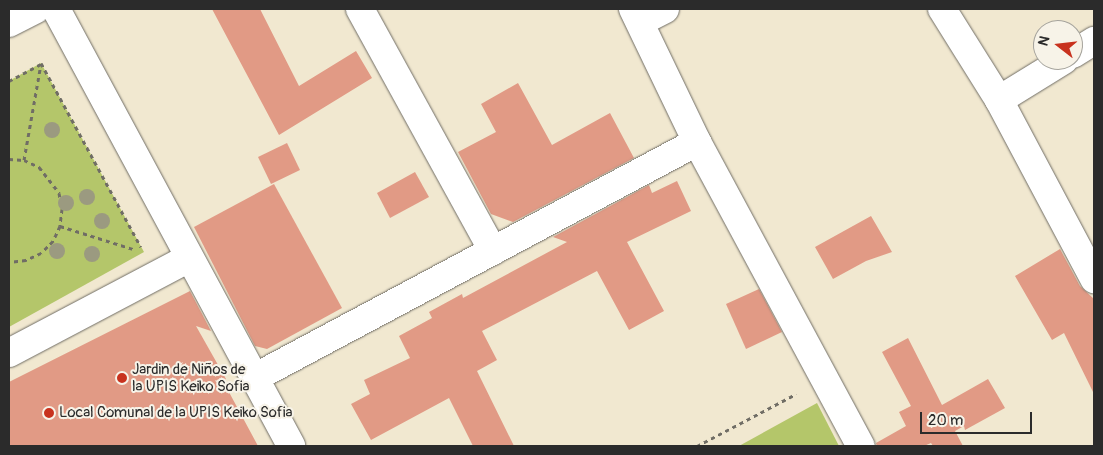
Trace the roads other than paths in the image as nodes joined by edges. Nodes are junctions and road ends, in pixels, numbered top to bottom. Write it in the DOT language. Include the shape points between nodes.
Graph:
graph roads {
  1 [pos="36,9"];
  2 [pos="56,9"];
  3 [pos="360,9"];
  4 [pos="665,9"];
  5 [pos="942,9"];
  6 [pos="637,16"];
  7 [pos="9,23"];
  8 [pos="1094,41"];
  9 [pos="1083,48"];
  10 [pos="1048,70"];
  11 [pos="999,100"];
  12 [pos="697,142"];
  13 [pos="492,251"];
  14 [pos="188,259"];
  15 [pos="1094,279"];
  16 [pos="9,353"];
  17 [pos="254,378"];
  18 [pos="291,446"];
  19 [pos="861,446"];
  1 -- 7 [label="street"];
  2 -- 14 [label="street"];
  3 -- 13 [label="street"];
  4 -- 6 [label="street"];
  5 -- 11 [label="street"];
  6 -- 12 [label="street"];
  8 -- 9 [label="street"];
  10 -- 11 [label="street"];
  11 -- 15 [label="street"];
  12 -- 13 [label="street"];
  12 -- 19 [label="street"];
  13 -- 17 [label="street"];
  14 -- 16 [label="street"];
  14 -- 17 [label="street"];
  17 -- 18 [label="street"];
}
